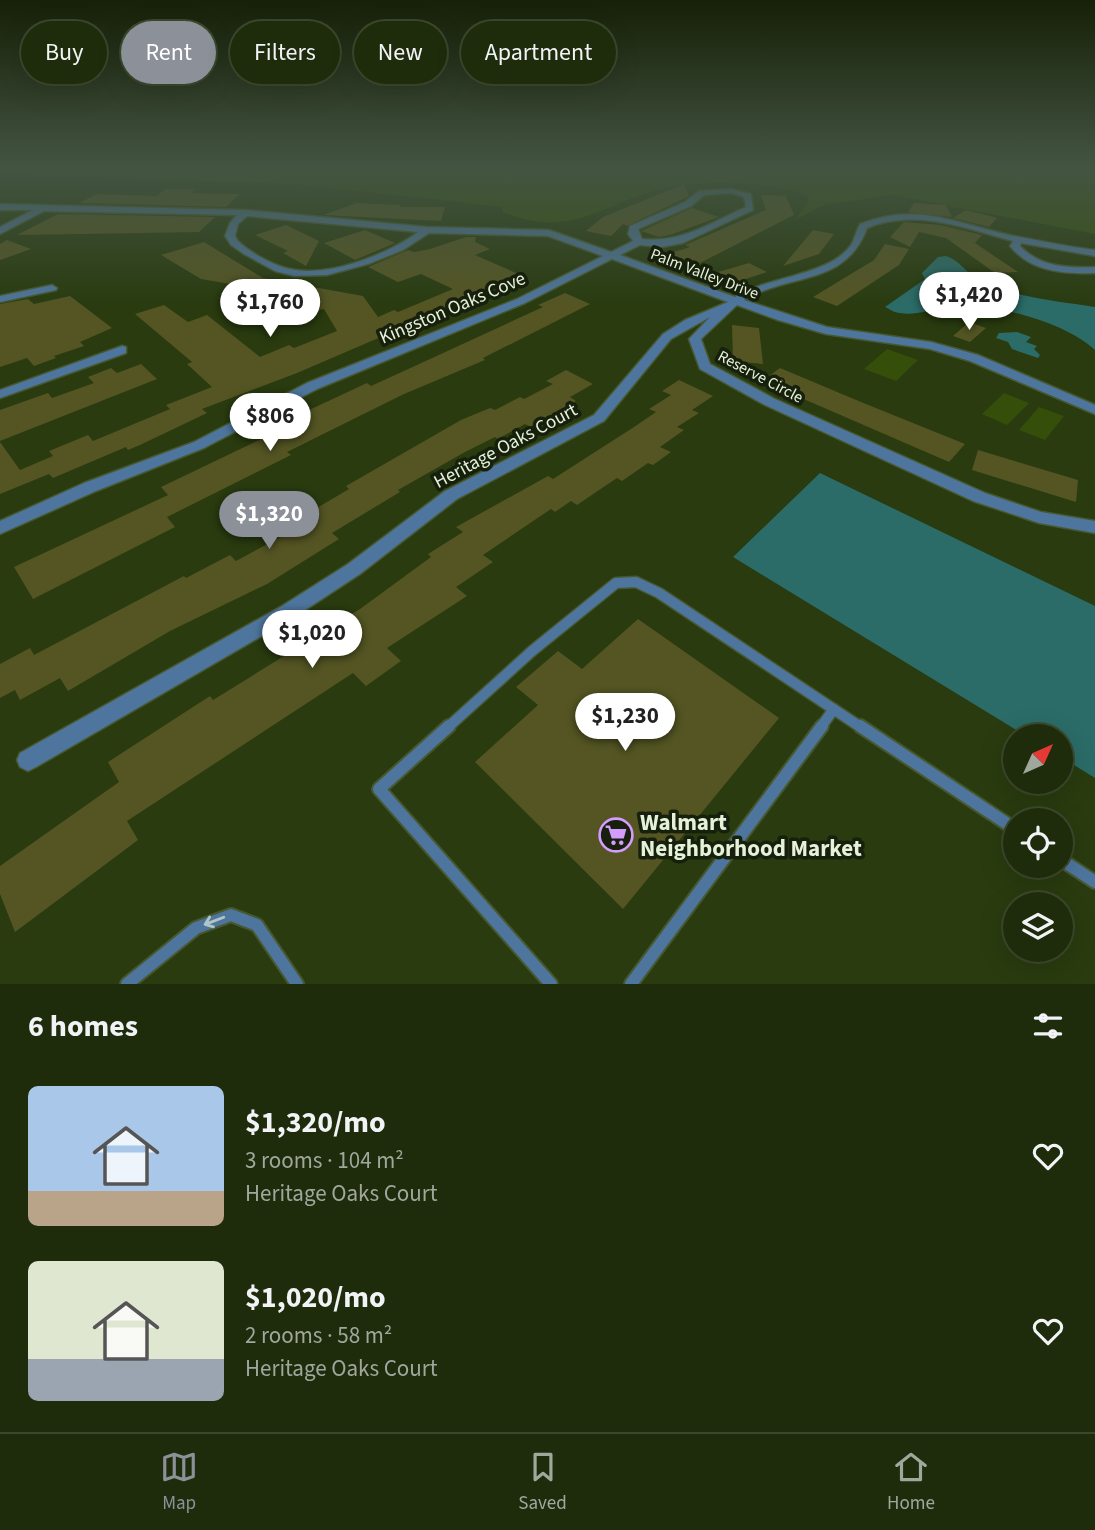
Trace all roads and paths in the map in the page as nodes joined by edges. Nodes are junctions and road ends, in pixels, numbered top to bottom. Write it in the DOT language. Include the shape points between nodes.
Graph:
graph roads {
  1 [pos="33,214"];
  2 [pos="244,214"];
  3 [pos="255,214"];
  4 [pos="665,214"];
  5 [pos="737,214"];
  6 [pos="427,230"];
  7 [pos="0,231"];
  8 [pos="1018,239"];
  9 [pos="639,242"];
  10 [pos="1095,253"];
  11 [pos="612,255"];
  12 [pos="1095,270"];
  13 [pos="52,288"];
  14 [pos="0,299"];
  15 [pos="734,301"];
  16 [pos="122,350"];
  17 [pos="0,394"];
  18 [pos="1095,410"];
  19 [pos="1095,527"];
  20 [pos="0,528"];
  21 [pos="834,709"];
  22 [pos="28,760"];
  23 [pos="1003,821"];
  24 [pos="1073,868"];
  25 [pos="1095,882"];
  26 [pos="127,984"];
  27 [pos="297,984"];
  28 [pos="551,984"];
  29 [pos="632,984"];
  1 -- 7 [label="street"];
  2 -- 6 [label="street" via="234,223 233,243 262,261 295,273 340,268 412,243"];
  3 -- 6 [label="street, Palm Valley Drive"];
  4 -- 9 [label="street" via="633,228"];
  5 -- 9 [label="street" via="680,241"];
  6 -- 11 [label="street, Palm Valley Drive" via="536,230"];
  8 -- 10 [label="street, Reserve Circle"];
  8 -- 12 [label="street" via="1015,247 1025,259 1044,266"];
  8 -- 15 [label="street, Reserve Circle" via="923,218 898,215 875,220 863,226 856,245 843,258"];
  9 -- 11 [label="street, Kingston Oaks Cove"];
  11 -- 15 [label="street, Palm Valley Drive"];
  11 -- 20 [label="street, Kingston Oaks Cove" via="521,301 312,386 200,445"];
  13 -- 14 [label="street"];
  15 -- 18 [label="street, Palm Valley Drive" via="802,324 951,351"];
  15 -- 19 [label="street, Reserve Circle" via="695,339 704,366 720,377 979,497 1039,517"];
  15 -- 22 [label="street, Heritage Oaks Court" via="678,328 599,418 451,495 354,569 289,611"];
  16 -- 17 [label="street"];
  21 -- 23 [label="lane"];
  21 -- 28 [label="lane" via="659,593 636,582 616,583 379,789"];
  21 -- 29 [label="lane"];
  24 -- 25 [label="lane"];
  27 -- 26 [label="lane, one-way" via="257,925 231,915 196,928"];
}
